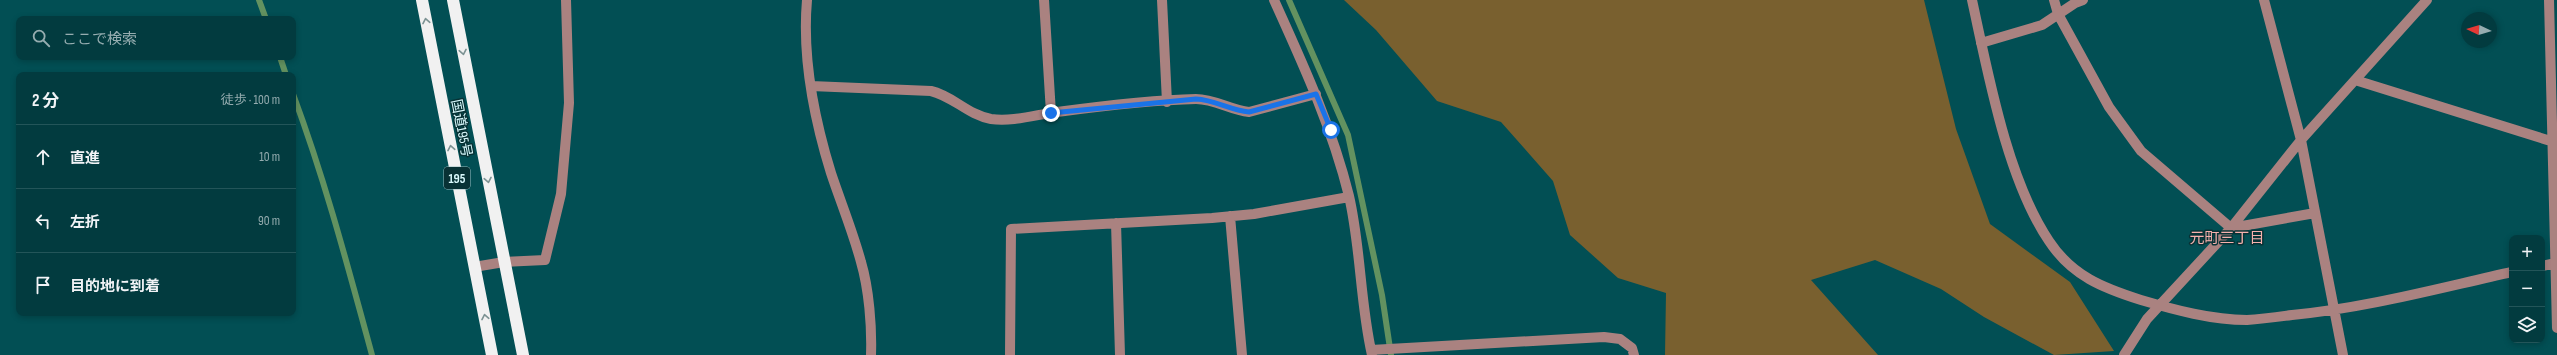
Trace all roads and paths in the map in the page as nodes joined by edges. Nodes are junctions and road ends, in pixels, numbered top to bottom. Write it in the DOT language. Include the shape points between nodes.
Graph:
graph roads {
  1 [pos="422,0"];
  2 [pos="452,0"];
  3 [pos="566,0"];
  4 [pos="808,0"];
  5 [pos="1044,0"];
  6 [pos="1162,0"];
  7 [pos="1274,0"];
  8 [pos="1972,0"];
  9 [pos="2054,0"];
  10 [pos="2083,0"];
  11 [pos="2264,0"];
  12 [pos="2427,0"];
  13 [pos="2549,0"];
  14 [pos="2058,14"];
  15 [pos="1981,43"];
  16 [pos="2355,80"];
  17 [pos="811,86"];
  18 [pos="1316,94"];
  19 [pos="1167,102"];
  20 [pos="1051,113"];
  21 [pos="2302,140"];
  22 [pos="2555,143"];
  23 [pos="1349,197"];
  24 [pos="2315,213"];
  25 [pos="1230,216"];
  26 [pos="1116,223"];
  27 [pos="2231,228"];
  28 [pos="504,262"];
  29 [pos="2556,263"];
  30 [pos="2545,265"];
  31 [pos="474,267"];
  32 [pos="2509,273"];
  33 [pos="2159,305"];
  34 [pos="2334,311"];
  35 [pos="2557,328"];
  36 [pos="1371,353"];
  37 [pos="492,355"];
  38 [pos="523,355"];
  39 [pos="871,355"];
  40 [pos="1010,355"];
  41 [pos="1120,355"];
  42 [pos="1242,355"];
  43 [pos="1634,355"];
  44 [pos="2124,355"];
  45 [pos="2342,355"];
  31 -- 1 [label="highway, 国道195号 / 195, one-way"];
  2 -- 28 [label="highway, 国道195号 / 195, one-way"];
  3 -- 28 [label="street" via="569,103 560,202 546,260"];
  4 -- 17 [label="street" via="805,26"];
  5 -- 20 [label="street"];
  6 -- 19 [label="street"];
  7 -- 18 [label="street"];
  8 -- 15 [label="street"];
  9 -- 14 [label="street"];
  10 -- 14 [label="street"];
  11 -- 21 [label="street"];
  12 -- 16 [label="street"];
  13 -- 22 [label="street"];
  14 -- 15 [label="street" via="2042,25"];
  14 -- 27 [label="street" via="2109,107 2140,151"];
  15 -- 33 [label="street" via="1998,112 2020,184 2034,217 2050,242 2086,279 2117,293"];
  16 -- 21 [label="street"];
  16 -- 22 [label="street"];
  17 -- 20 [label="street" via="931,91 946,96 973,114 991,119 1015,119"];
  17 -- 39 [label="street" via="831,172 862,263 872,337"];
  18 -- 19 [label="street" via="1249,112 1204,100"];
  18 -- 23 [label="street" via="1331,130"];
  19 -- 20 [label="street"];
  21 -- 24 [label="street"];
  21 -- 27 [label="street"];
  22 -- 29 [label="street"];
  23 -- 25 [label="street"];
  23 -- 36 [label="street"];
  24 -- 27 [label="street"];
  24 -- 34 [label="street"];
  25 -- 26 [label="street"];
  25 -- 42 [label="street"];
  26 -- 40 [label="street" via="1011,229"];
  26 -- 41 [label="street"];
  27 -- 33 [label="street"];
  28 -- 31 [label="street"];
  28 -- 38 [label="highway, 国道195号 / 195"];
  29 -- 30 [label="street"];
  29 -- 35 [label="street"];
  37 -- 31 [label="highway, 国道195号 / 195, one-way"];
  32 -- 34 [label="street"];
  33 -- 34 [label="street" via="2223,318 2248,320"];
  33 -- 44 [label="street"];
  34 -- 45 [label="street"];
  36 -- 43 [label="street" via="1412,348 1604,337 1620,339 1632,348"];
}
